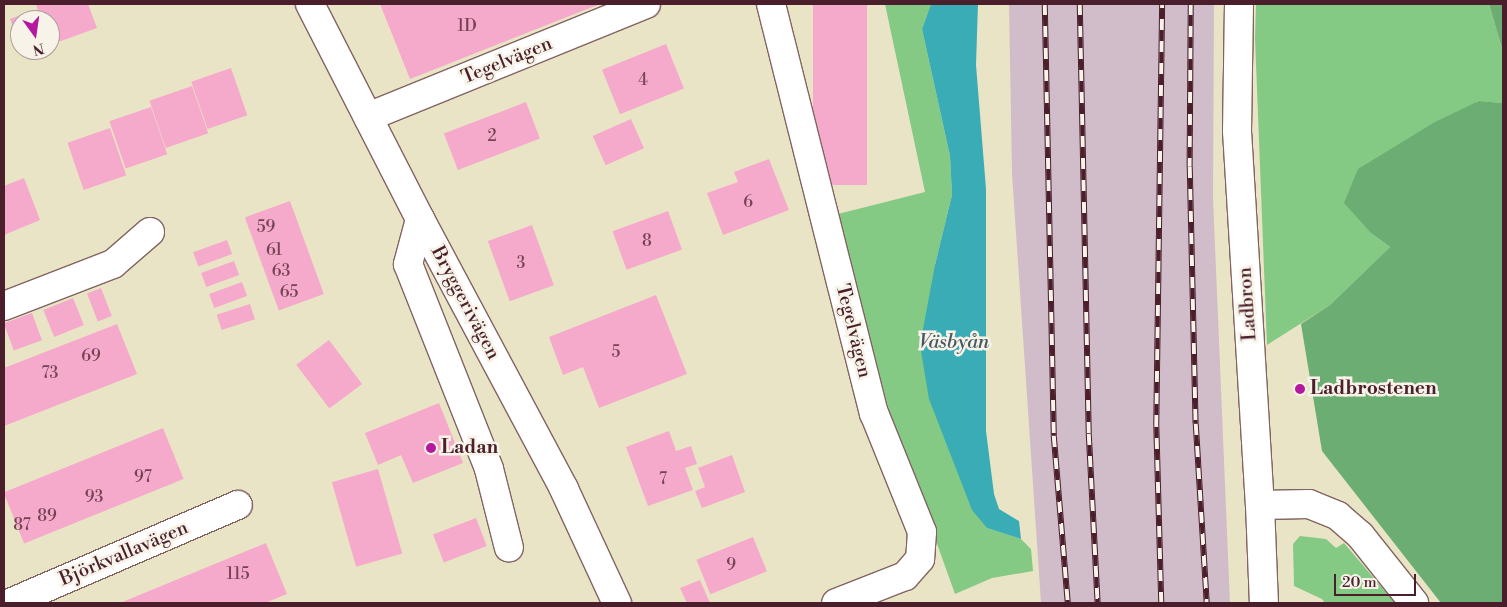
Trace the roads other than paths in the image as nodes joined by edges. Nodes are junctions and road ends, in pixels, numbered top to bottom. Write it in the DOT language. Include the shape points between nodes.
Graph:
graph roads {
  1 [pos="310,4"];
  2 [pos="646,4"];
  3 [pos="771,4"];
  4 [pos="1239,4"];
  5 [pos="368,117"];
  6 [pos="420,219"];
  7 [pos="150,232"];
  8 [pos="4,306"];
  9 [pos="238,505"];
  10 [pos="1260,505"];
  11 [pos="509,548"];
  12 [pos="10,603"];
  13 [pos="617,603"];
  14 [pos="836,603"];
  15 [pos="1264,603"];
  16 [pos="1414,603"];
  1 -- 5 [label="street, Bryggerivägen"];
  2 -- 5 [label="street, Tegelvägen"];
  3 -- 14 [label="street, Tegelvägen" via="874,413 922,532 920,559 905,576"];
  4 -- 10 [label="street, Ladbron" via="1238,131"];
  5 -- 6 [label="street, Bryggerivägen"];
  6 -- 11 [label="street" via="408,264 489,469"];
  6 -- 13 [label="street, Bryggerivägen" via="564,489"];
  7 -- 8 [label="street" via="113,264"];
  9 -- 12 [label="street, Björkvallavägen"];
  10 -- 15 [label="street, Ladbron"];
  10 -- 16 [label="street" via="1309,504 1338,516 1360,535"];
}
